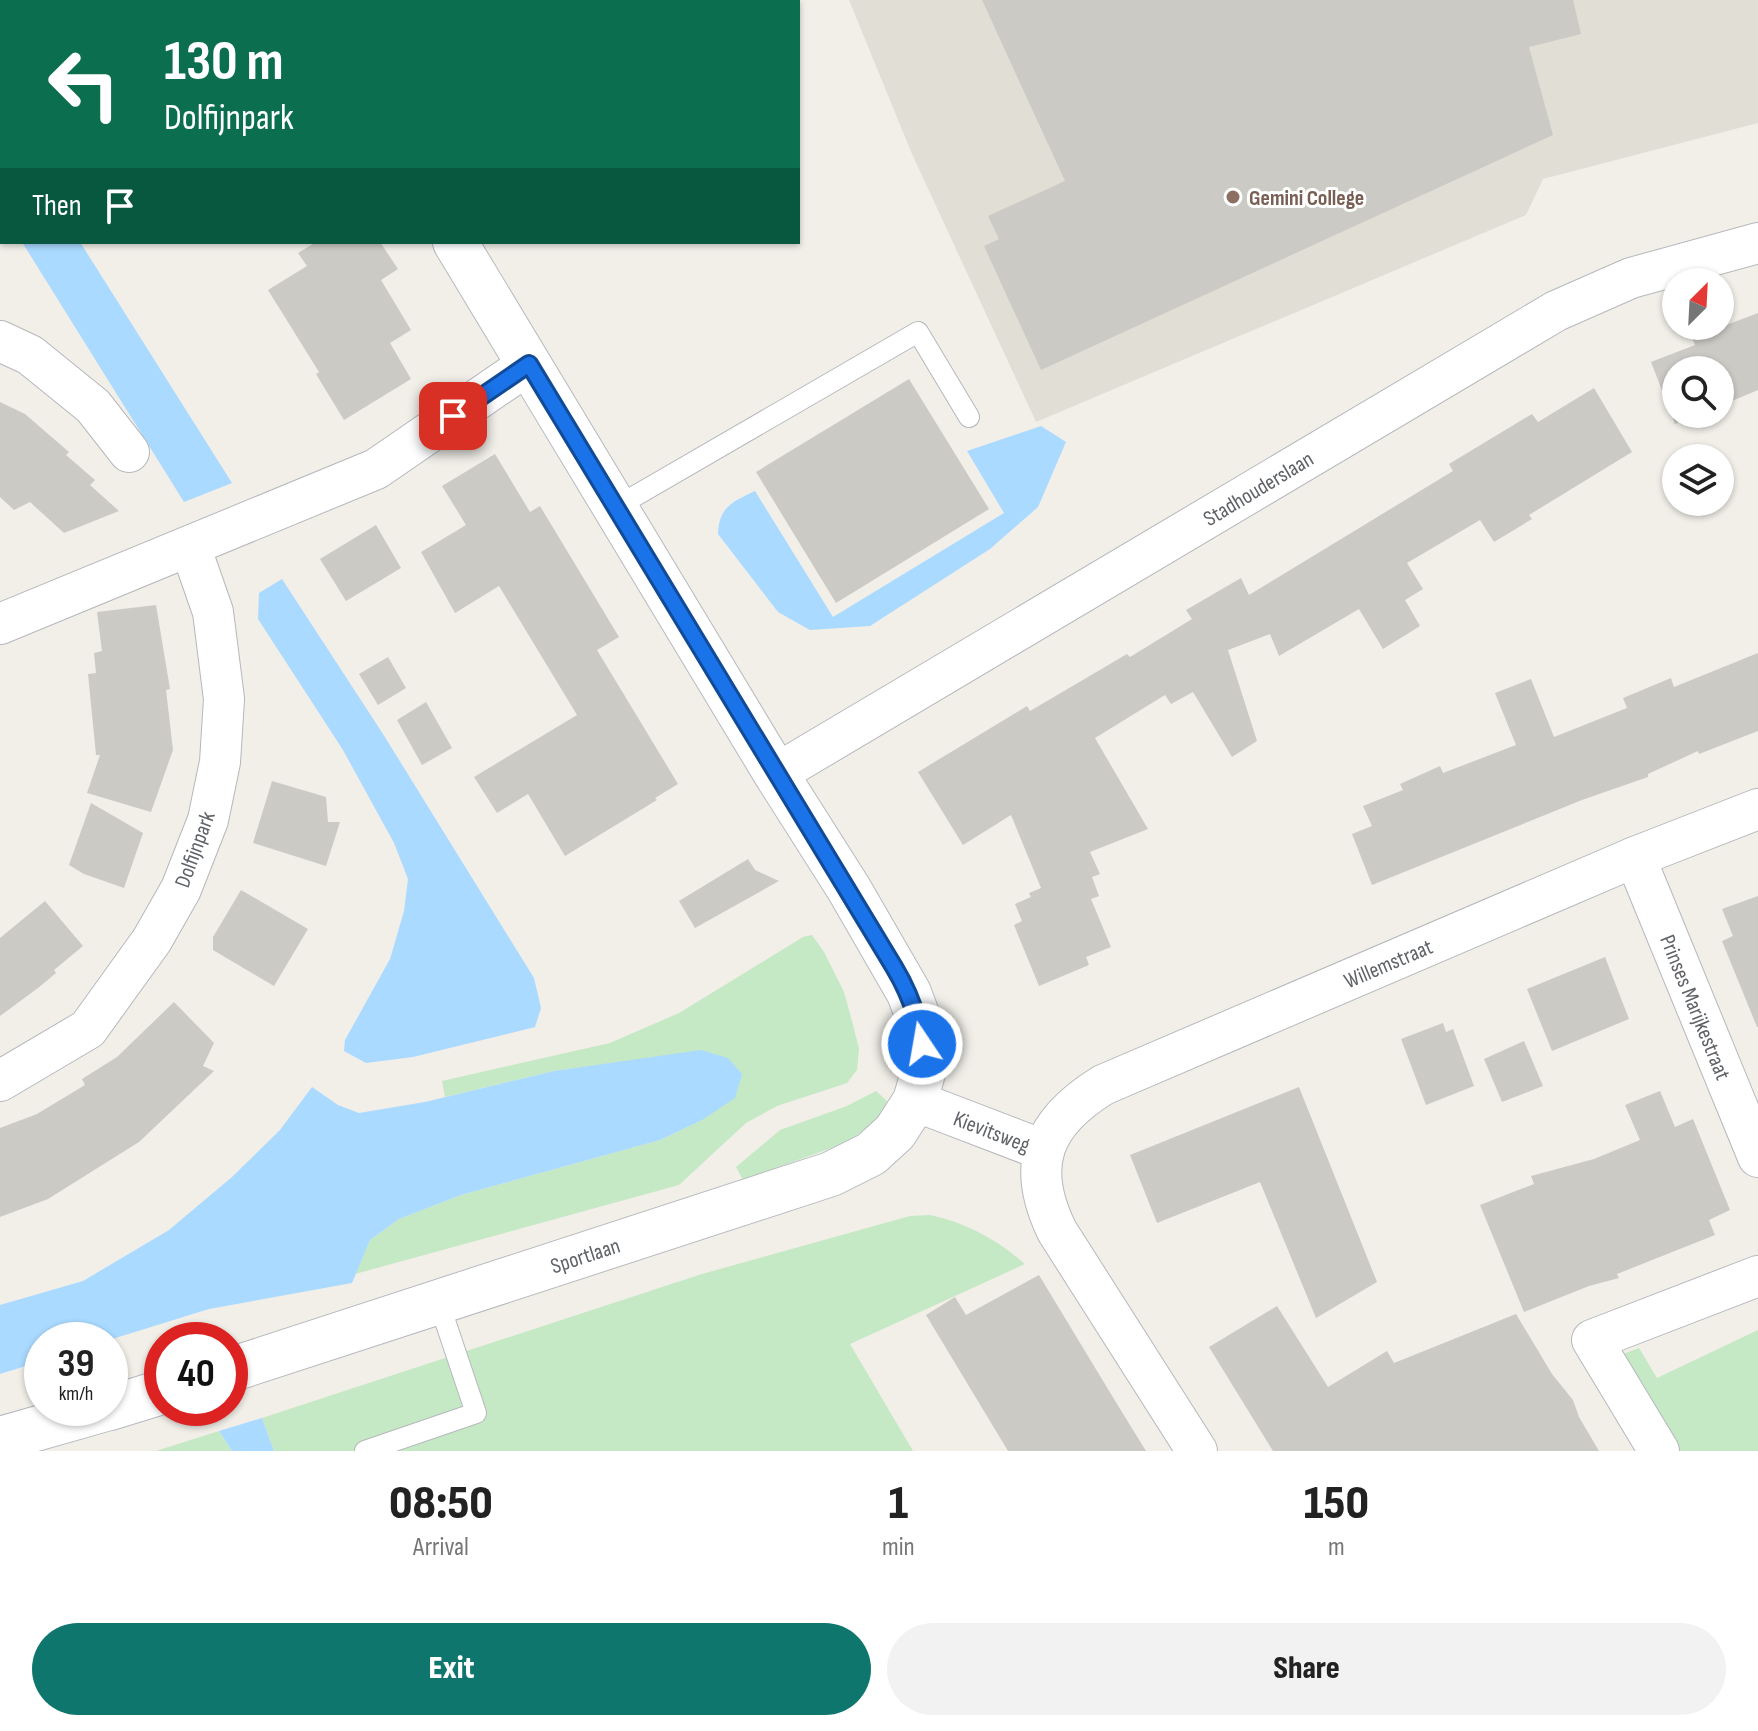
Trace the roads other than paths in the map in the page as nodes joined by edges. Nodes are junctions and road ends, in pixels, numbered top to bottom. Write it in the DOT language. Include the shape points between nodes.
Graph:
graph roads {
  1 [pos="1758,243"];
  2 [pos="456,244"];
  3 [pos="0,341"];
  4 [pos="529,364"];
  5 [pos="969,417"];
  6 [pos="129,452"];
  7 [pos="616,507"];
  8 [pos="190,546"];
  9 [pos="0,624"];
  10 [pos="776,774"];
  11 [pos="1758,809"];
  12 [pos="1635,857"];
  13 [pos="0,1081"];
  14 [pos="915,1101"];
  15 [pos="1043,1150"];
  16 [pos="1758,1157"];
  17 [pos="1758,1276"];
  18 [pos="439,1303"];
  19 [pos="248,1364"];
  20 [pos="46,1426"];
  21 [pos="0,1439"];
  22 [pos="365,1451"];
  23 [pos="1197,1451"];
  24 [pos="1659,1451"];
  1 -- 10 [label="street, Stadhouderslaan" via="1631,278 1556,311"];
  2 -- 4 [label="street"];
  3 -- 6 [label="street" via="30,355 93,406"];
  4 -- 7 [label="street"];
  4 -- 8 [label="street" via="376,469"];
  5 -- 7 [label="lane" via="918,332"];
  7 -- 10 [label="street"];
  8 -- 9 [label="street"];
  8 -- 13 [label="street, Dolfijnpark" via="213,612 224,699 220,762 208,820 181,889 88,1029"];
  10 -- 14 [label="street" via="909,993 922,1044 923,1073"];
  11 -- 12 [label="street, Willemstraat"];
  12 -- 15 [label="street, Willemstraat" via="1103,1085 1068,1112"];
  12 -- 16 [label="street, Prinses Marijkestraat"];
  14 -- 15 [label="street, Kievitsweg"];
  14 -- 18 [label="street, Sportlaan" via="895,1132 871,1154 831,1174"];
  15 -- 23 [label="street, Kievitsweg" via="1041,1190 1057,1231"];
  17 -- 24 [label="street" via="1592,1340"];
  18 -- 19 [label="street, Sportlaan"];
  18 -- 22 [label="lane" via="476,1413"];
  20 -- 21 [label="street"];
}
